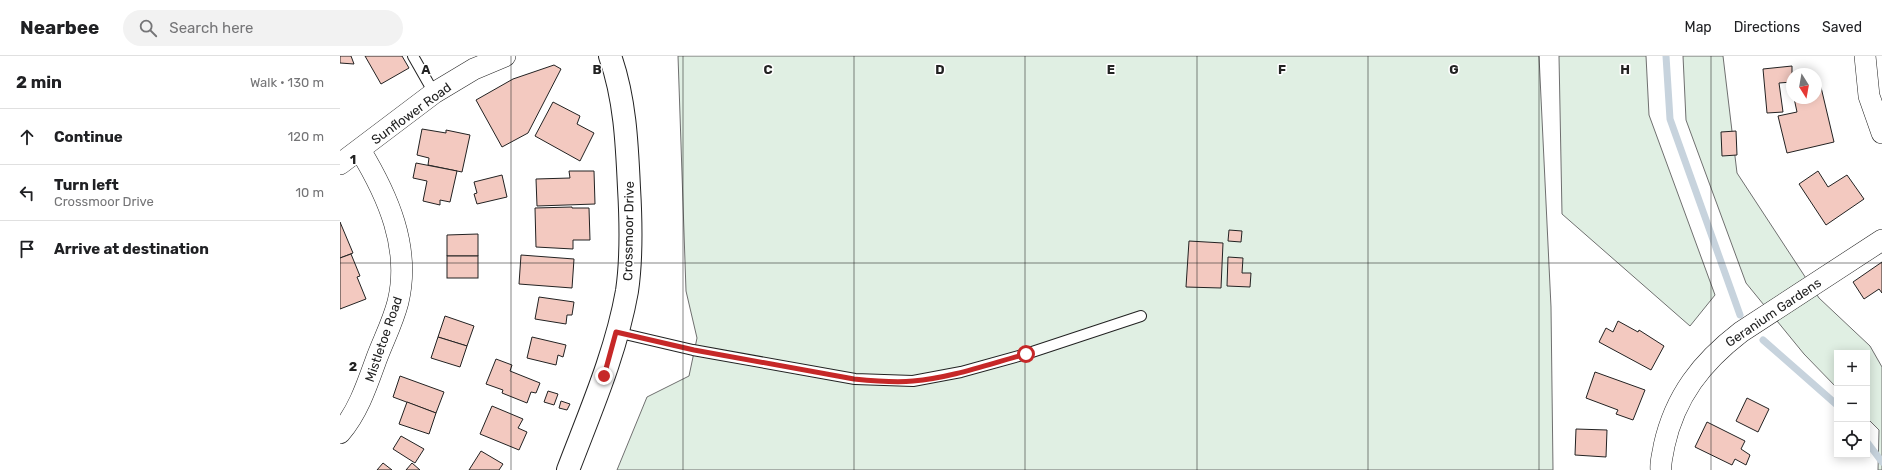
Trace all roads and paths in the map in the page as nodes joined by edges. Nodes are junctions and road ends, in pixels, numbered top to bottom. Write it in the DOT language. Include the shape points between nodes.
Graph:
graph roads {
  1 [pos="413,56"];
  2 [pos="505,56"];
  3 [pos="610,56"];
  4 [pos="1865,56"];
  5 [pos="434,92"];
  6 [pos="1882,133"];
  7 [pos="360,150"];
  8 [pos="340,164"];
  9 [pos="1882,240"];
  10 [pos="1141,316"];
  11 [pos="616,332"];
  12 [pos="340,433"];
  13 [pos="568,470"];
  14 [pos="1661,470"];
  1 -- 5 [label="lane"];
  2 -- 5 [label="street, Sunflower Road" via="474,69"];
  3 -- 11 [label="street, Crossmoor Drive" via="620,89 631,219 626,291"];
  4 -- 6 [label="street" via="1869,96"];
  5 -- 7 [label="street, Sunflower Road"];
  7 -- 8 [label="street, Sunflower Road"];
  7 -- 12 [label="street, Mistletoe Road" via="378,179 391,210 400,242 403,271 398,303 362,399"];
  9 -- 14 [label="street, Geranium Gardens" via="1741,332 1701,367 1681,397 1667,432"];
  10 -- 11 [label="lane" via="1026,354 961,372 913,381 854,379 694,350"];
  11 -- 13 [label="street, Crossmoor Drive" via="604,376"];
}
